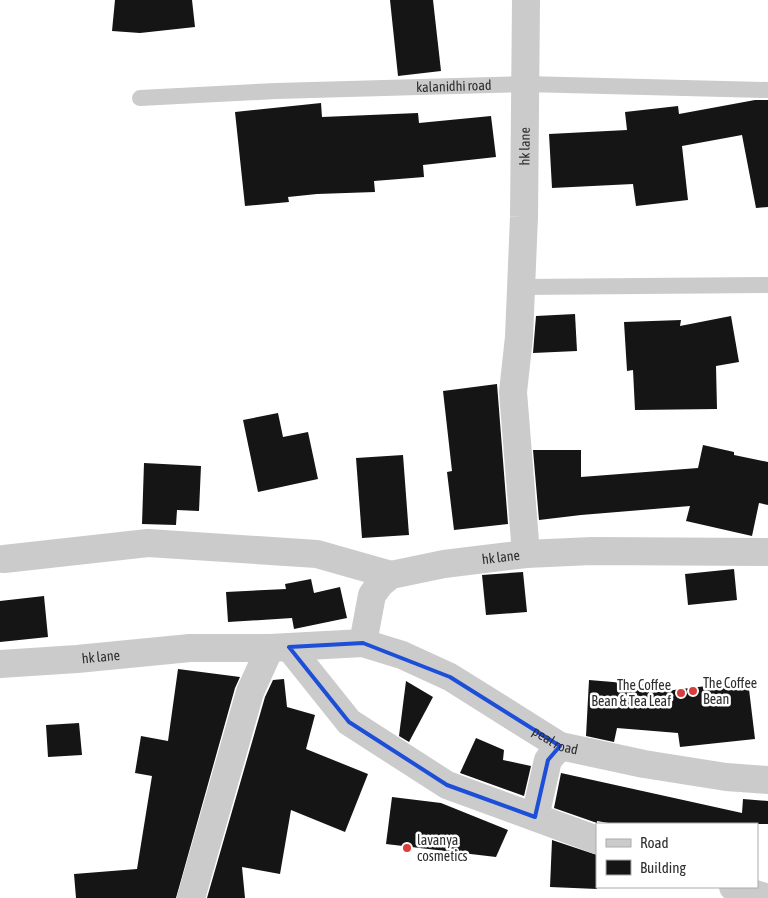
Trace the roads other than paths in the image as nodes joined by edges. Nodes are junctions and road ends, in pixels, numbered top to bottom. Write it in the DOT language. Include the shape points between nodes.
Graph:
graph roads {
  1 [pos="526,0"];
  2 [pos="525,84"];
  3 [pos="768,90"];
  4 [pos="140,98"];
  5 [pos="768,285"];
  6 [pos="521,286"];
  7 [pos="768,552"];
  8 [pos="526,554"];
  9 [pos="4,559"];
  10 [pos="391,575"];
  11 [pos="363,643"];
  12 [pos="280,648"];
  13 [pos="0,664"];
  14 [pos="560,746"];
  15 [pos="768,780"];
  16 [pos="534,817"];
  17 [pos="596,840"];
  18 [pos="736,888"];
  19 [pos="191,898"];
  20 [pos="768,898"];
  1 -- 2 [label="street, hk lane"];
  2 -- 3 [label="lane, kalanidhi road"];
  2 -- 4 [label="lane, kalanidhi road"];
  2 -- 6 [label="street, hk lane"];
  5 -- 6 [label="lane"];
  6 -- 8 [label="street, hk lane" via="513,392"];
  7 -- 8 [label="street"];
  8 -- 10 [label="street, hk lane" via="444,564"];
  9 -- 10 [label="street" via="148,542 317,554"];
  10 -- 11 [label="street" via="372,595"];
  11 -- 12 [label="street, hk lane"];
  11 -- 14 [label="street, peal road" via="402,655 450,676"];
  12 -- 13 [label="street, hk lane" via="190,648"];
  12 -- 16 [label="street" via="349,722 447,785"];
  12 -- 19 [label="street" via="250,692"];
  14 -- 15 [label="street, peal road" via="644,764"];
  14 -- 16 [label="street" via="548,760"];
  16 -- 17 [label="street"];
  18 -- 20 [label="street"];
}
